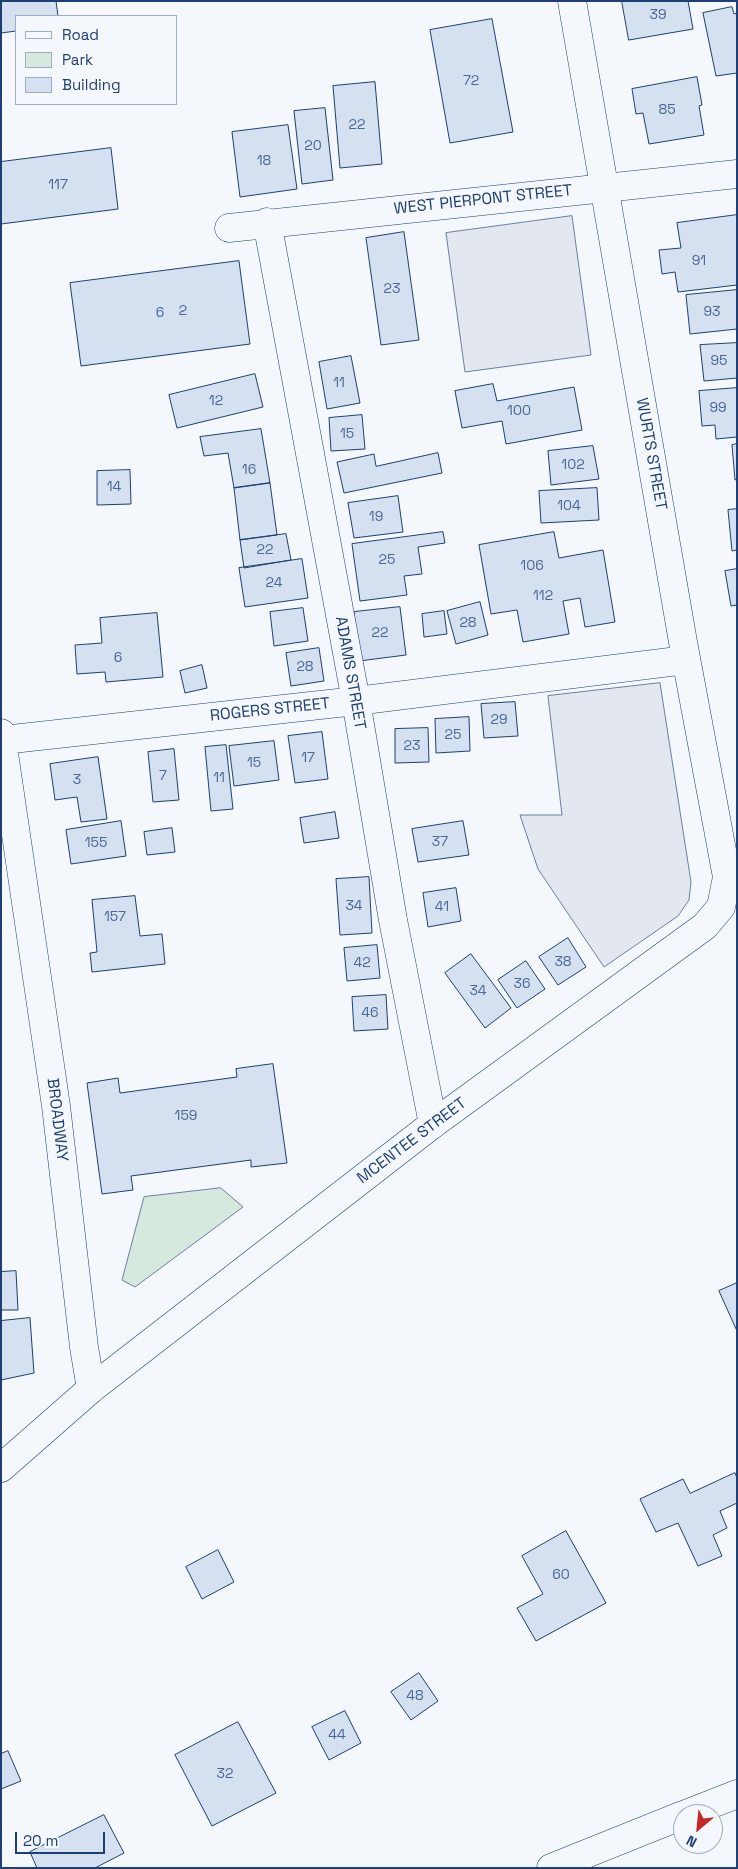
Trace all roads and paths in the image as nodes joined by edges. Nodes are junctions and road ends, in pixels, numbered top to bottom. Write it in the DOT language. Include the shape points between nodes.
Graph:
graph roads {
  1 [pos="572,1"];
  2 [pos="737,174"];
  3 [pos="604,188"];
  4 [pos="267,222"];
  5 [pos="229,228"];
  6 [pos="686,660"];
  7 [pos="356,701"];
  8 [pos="2,737"];
  9 [pos="729,904"];
  10 [pos="433,1124"];
  11 [pos="91,1389"];
  12 [pos="1,1468"];
  13 [pos="737,1794"];
  14 [pos="712,1804"];
  15 [pos="673,1820"];
  16 [pos="551,1868"];
  1 -- 3 [label="main road, WURTS STREET"];
  2 -- 3 [label="main road, WEST PIERPONT STREET"];
  3 -- 4 [label="main road, WEST PIERPONT STREET"];
  3 -- 6 [label="main road, WURTS STREET"];
  4 -- 5 [label="main road, WEST PIERPONT STREET"];
  4 -- 7 [label="main road, ADAMS STREET"];
  6 -- 7 [label="main road, ROGERS STREET"];
  6 -- 9 [label="main road, WURTS STREET" via="728,877"];
  7 -- 8 [label="main road, ROGERS STREET"];
  7 -- 10 [label="main road, ADAMS STREET" via="393,920"];
  8 -- 11 [label="main road, BROADWAY" via="56,1106"];
  9 -- 10 [label="main road, MCENTEE STREET" via="705,926"];
  10 -- 11 [label="main road, MCENTEE STREET"];
  11 -- 12 [label="main road"];
  13 -- 14 [label="main road"];
  15 -- 16 [label="main road"];
}
